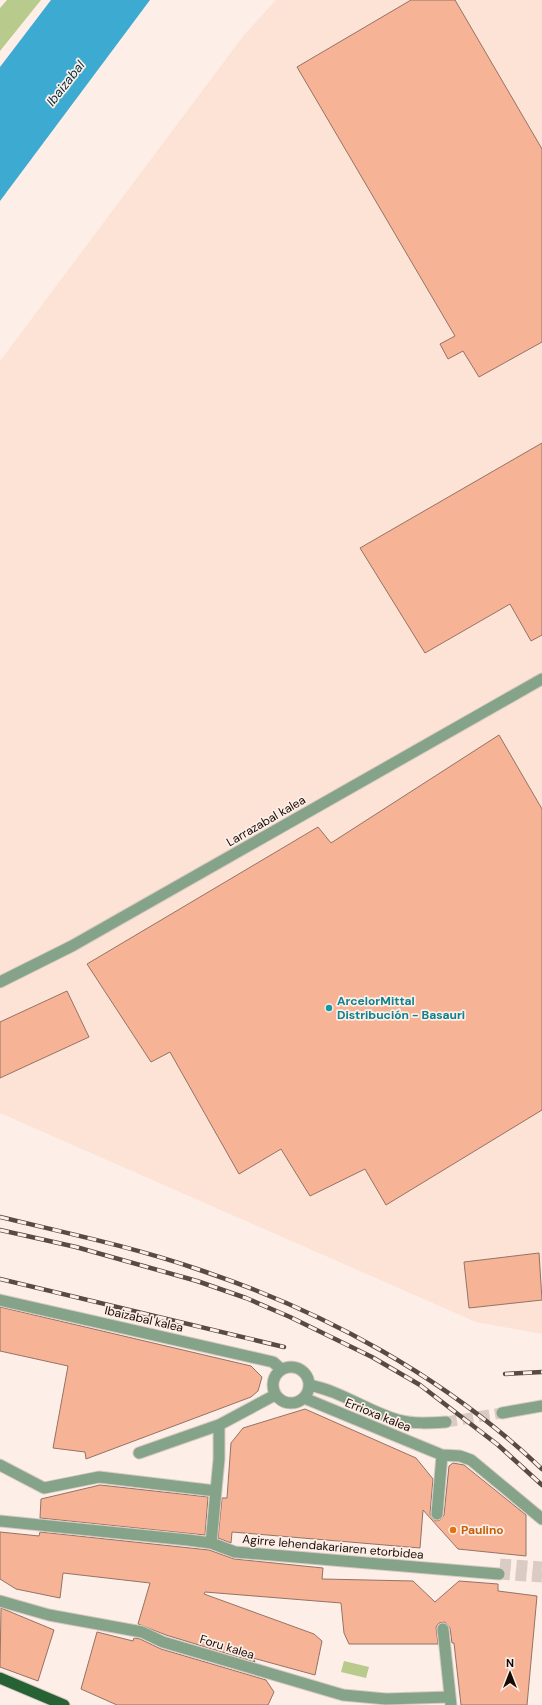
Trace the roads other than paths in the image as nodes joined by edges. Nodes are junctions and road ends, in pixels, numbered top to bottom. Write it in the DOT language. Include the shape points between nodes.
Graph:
graph roads {
  1 [pos="542,679"];
  2 [pos="0,982"];
  3 [pos="0,1300"];
  4 [pos="281,1369"];
  5 [pos="309,1385"];
  6 [pos="275,1395"];
  7 [pos="304,1398"];
  8 [pos="542,1406"];
  9 [pos="502,1413"];
  10 [pos="446,1422"];
  11 [pos="219,1425"];
  12 [pos="139,1453"];
  13 [pos="442,1455"];
  14 [pos="0,1465"];
  15 [pos="216,1491"];
  16 [pos="437,1514"];
  17 [pos="542,1519"];
  18 [pos="0,1521"];
  19 [pos="211,1544"];
  20 [pos="498,1574"];
  21 [pos="0,1601"];
  22 [pos="443,1629"];
  23 [pos="1,1681"];
  24 [pos="450,1701"];
  25 [pos="64,1705"];
  1 -- 2 [label="street, Larrazabal kalea" via="72,946"];
  3 -- 4 [label="street, Ibaizabal kalea" via="273,1362"];
  4 -- 5 [label="street" via="291,1366 302,1370"];
  4 -- 6 [label="street" via="276,1373 272,1384"];
  5 -- 7 [label="street"];
  5 -- 10 [label="street" via="326,1388 396,1420 412,1423"];
  6 -- 7 [label="street" via="288,1403"];
  6 -- 11 [label="street"];
  7 -- 13 [label="street, Errioxa kalea"];
  8 -- 9 [label="street"];
  11 -- 12 [label="street"];
  11 -- 15 [label="street"];
  13 -- 16 [label="street"];
  13 -- 17 [label="street, Errioxa kalea" via="460,1456 471,1460"];
  14 -- 15 [label="street" via="44,1488 99,1477"];
  15 -- 19 [label="street"];
  18 -- 19 [label="street, Agirre lehendakariaren etorbidea"];
  19 -- 20 [label="street, Agirre lehendakariaren etorbidea" via="235,1552"];
  21 -- 24 [label="street, Foru kalea" via="50,1615 142,1632 163,1642 343,1695"];
  22 -- 24 [label="street"];
  23 -- 25 [label="main road"];
}
